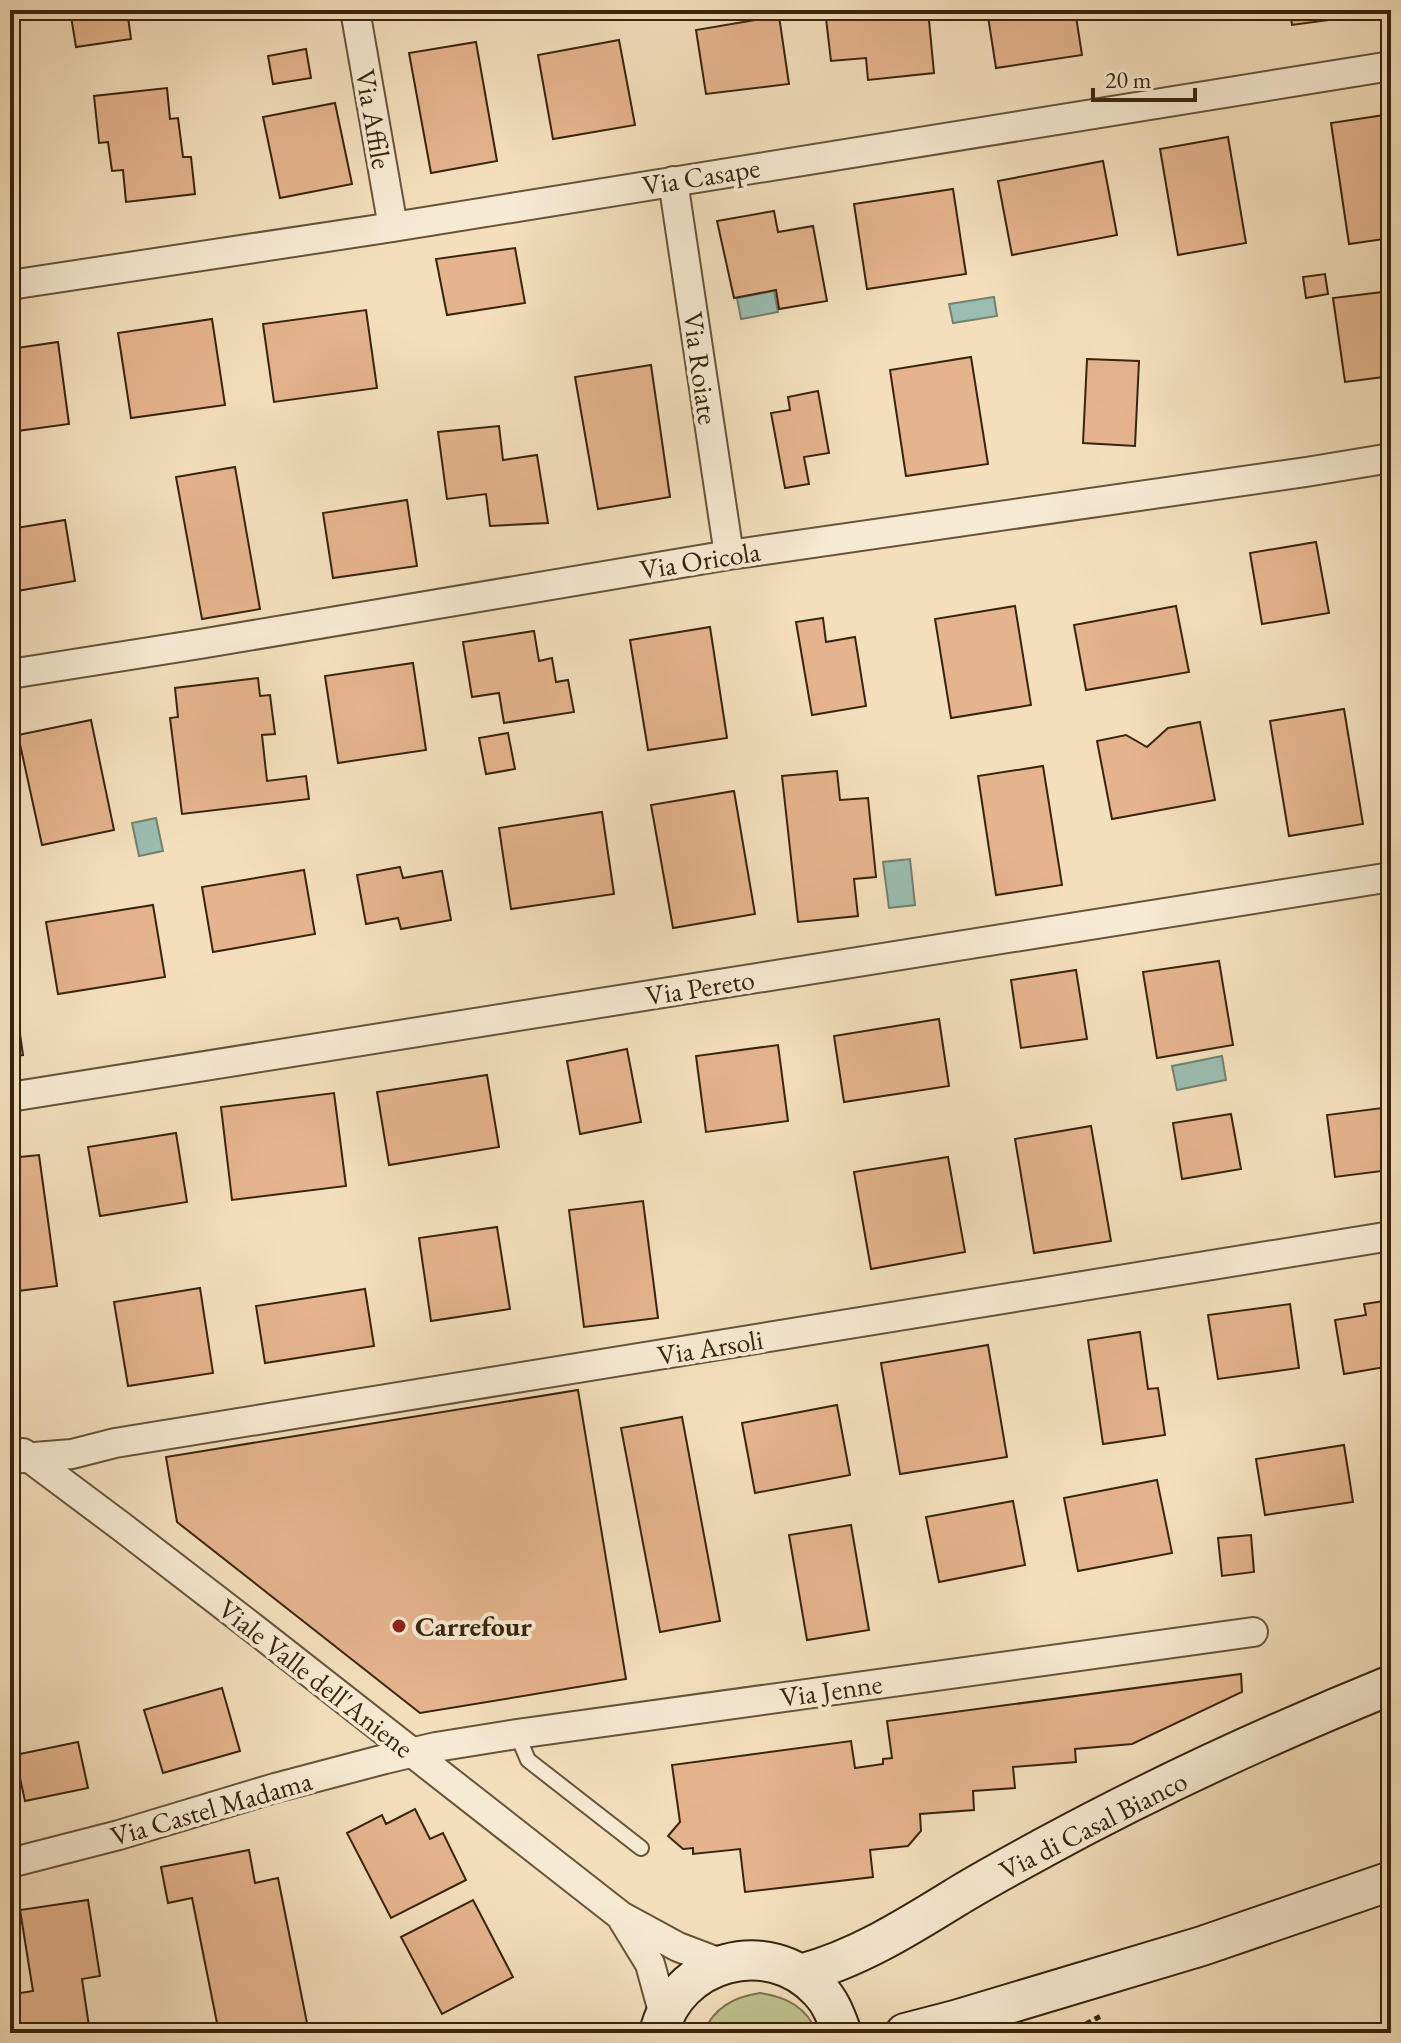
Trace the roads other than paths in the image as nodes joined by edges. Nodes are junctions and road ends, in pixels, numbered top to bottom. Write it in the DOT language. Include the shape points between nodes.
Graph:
graph roads {
  1 [pos="355,10"];
  2 [pos="1391,66"];
  3 [pos="673,181"];
  4 [pos="393,227"];
  5 [pos="10,285"];
  6 [pos="1391,458"];
  7 [pos="729,555"];
  8 [pos="10,674"];
  9 [pos="1391,877"];
  10 [pos="10,1097"];
  11 [pos="1391,1236"];
  12 [pos="16,1453"];
  13 [pos="1253,1632"];
  14 [pos="1391,1685"];
  15 [pos="517,1734"];
  16 [pos="411,1753"];
  17 [pos="641,1848"];
  18 [pos="10,1863"];
  19 [pos="1391,1881"];
  20 [pos="621,1916"];
  21 [pos="723,1964"];
  22 [pos="800,1974"];
  23 [pos="662,2024"];
  24 [pos="842,2033"];
  25 [pos="905,2033"];
  1 -- 4 [label="street, Via Affile"];
  2 -- 3 [label="street, Via Casape"];
  3 -- 4 [label="street, Via Casape"];
  3 -- 7 [label="street, Via Roiate"];
  4 -- 5 [label="street, Via Casape"];
  6 -- 7 [label="street, Via Oricola"];
  7 -- 8 [label="street, Via Oricola"];
  9 -- 10 [label="street, Via Pereto"];
  11 -- 12 [label="street, Via Arsoli" via="130,1440 72,1454"];
  12 -- 16 [label="street, Viale Valle dell'Aniene" via="147,1546"];
  13 -- 15 [label="street, Via Jenne"];
  14 -- 22 [label="main road, Via di Casal Bianco" via="1154,1791 879,1943"];
  15 -- 16 [label="street, Via Jenne"];
  15 -- 17 [label="lane" via="528,1760"];
  16 -- 18 [label="street, Via Castel Madama"];
  16 -- 20 [label="street, Viale Valle dell'Aniene"];
  19 -- 25 [label="main road" via="1202,1946"];
  20 -- 21 [label="street"];
  20 -- 23 [label="street" via="650,1964"];
  21 -- 22 [label="main road" via="749,1959"];
  21 -- 23 [label="main road" via="678,1993"];
  22 -- 24 [label="main road" via="834,2011"];
}
